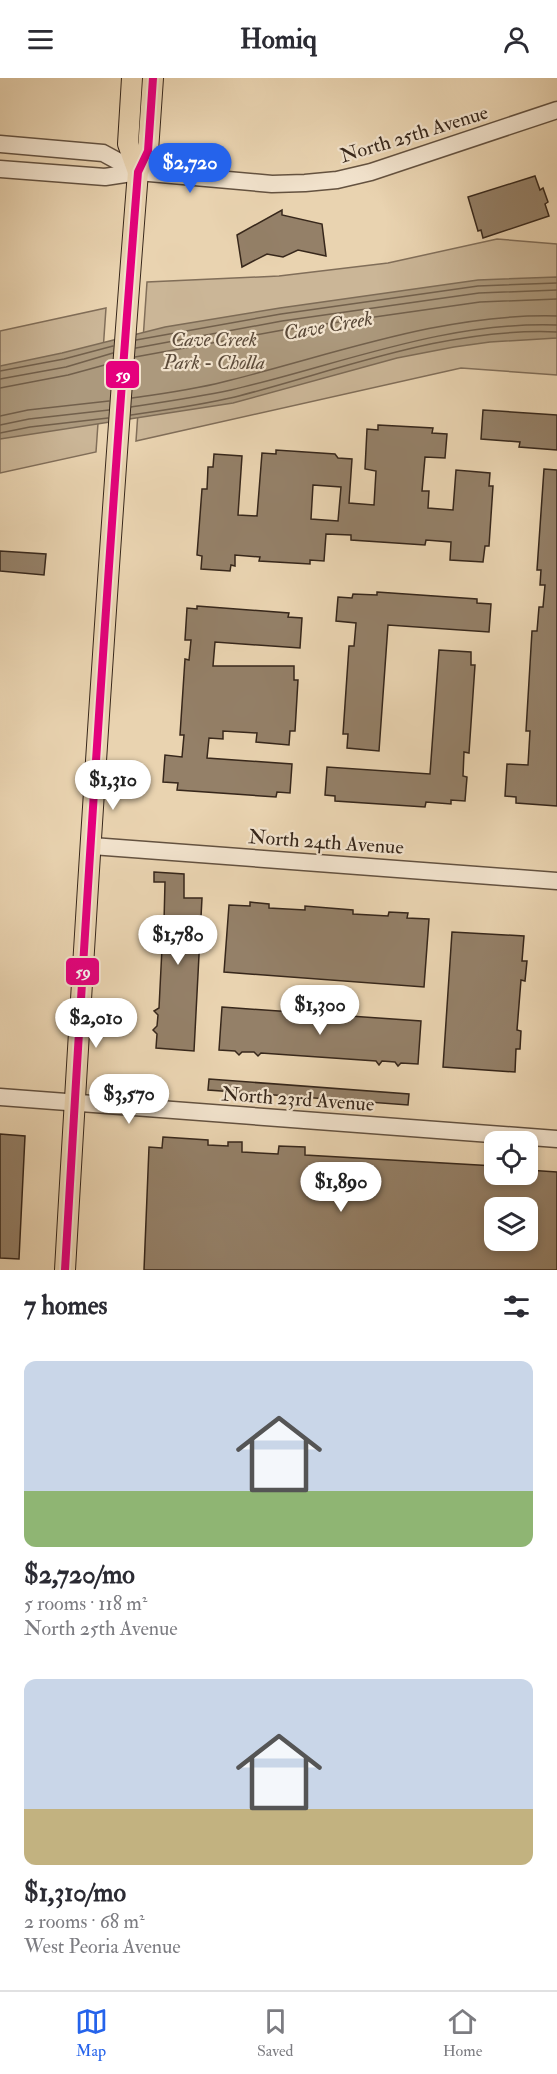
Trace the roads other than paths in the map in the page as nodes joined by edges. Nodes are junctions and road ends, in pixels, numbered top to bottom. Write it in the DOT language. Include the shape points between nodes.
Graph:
graph roads {
  1 [pos="132,78"];
  2 [pos="153,78"];
  3 [pos="557,110"];
  4 [pos="0,144"];
  5 [pos="0,169"];
  6 [pos="138,172"];
  7 [pos="92,846"];
  8 [pos="557,881"];
  9 [pos="0,1097"];
  10 [pos="74,1103"];
  11 [pos="557,1139"];
  12 [pos="65,1270"];
  1 -- 6 [label="main road" via="128,144"];
  2 -- 6 [label="main road" via="148,151"];
  3 -- 6 [label="street, North 25th Avenue" via="337,180 272,184"];
  4 -- 6 [label="street, North 25th Avenue" via="103,153"];
  5 -- 6 [label="street, North 25th Avenue" via="105,177"];
  6 -- 7 [label="main road"];
  7 -- 8 [label="street, North 24th Avenue"];
  7 -- 10 [label="main road"];
  9 -- 10 [label="street, North 23rd Avenue"];
  10 -- 11 [label="street, North 23rd Avenue"];
  10 -- 12 [label="main road"];
}
